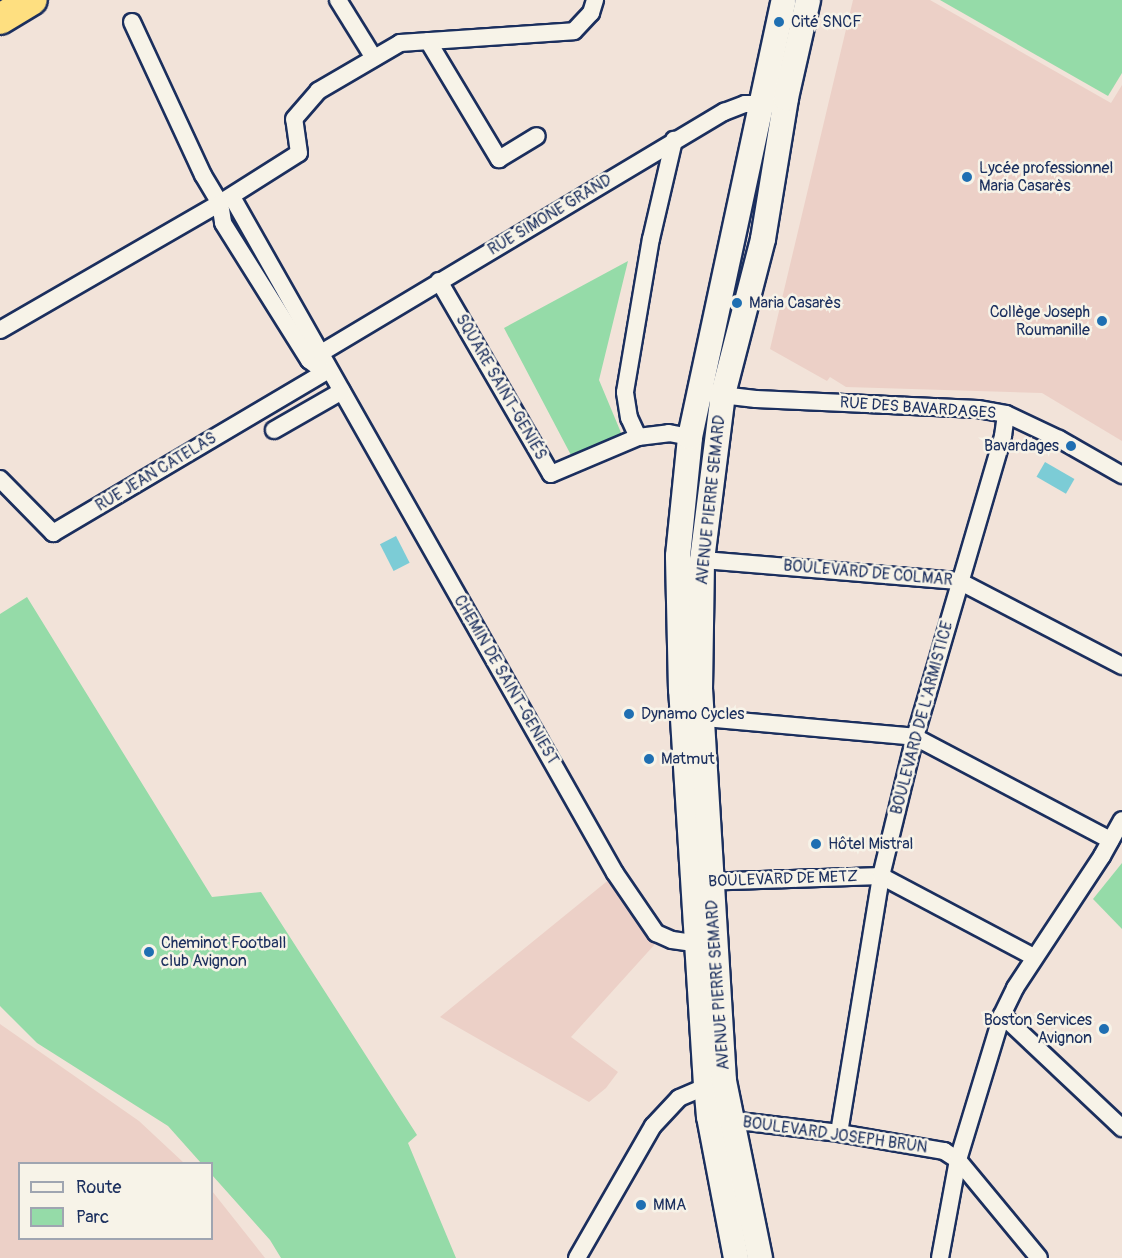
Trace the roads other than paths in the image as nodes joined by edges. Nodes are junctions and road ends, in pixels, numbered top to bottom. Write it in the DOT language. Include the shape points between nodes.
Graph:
graph roads {
  1 [pos="32,0"];
  2 [pos="338,0"];
  3 [pos="595,0"];
  4 [pos="784,0"];
  5 [pos="808,0"];
  6 [pos="0,19"];
  7 [pos="132,22"];
  8 [pos="428,41"];
  9 [pos="374,58"];
  10 [pos="775,101"];
  11 [pos="537,136"];
  12 [pos="674,140"];
  13 [pos="226,200"];
  14 [pos="439,281"];
  15 [pos="0,330"];
  16 [pos="321,352"];
  17 [pos="328,371"];
  18 [pos="342,391"];
  19 [pos="699,393"];
  20 [pos="723,394"];
  21 [pos="1006,414"];
  22 [pos="274,430"];
  23 [pos="638,437"];
  24 [pos="690,437"];
  25 [pos="1122,475"];
  26 [pos="0,479"];
  27 [pos="702,560"];
  28 [pos="959,581"];
  29 [pos="1122,666"];
  30 [pos="692,717"];
  31 [pos="915,737"];
  32 [pos="1122,820"];
  33 [pos="1110,840"];
  34 [pos="880,876"];
  35 [pos="702,882"];
  36 [pos="705,946"];
  37 [pos="1034,957"];
  38 [pos="1002,1015"];
  39 [pos="715,1083"];
  40 [pos="721,1119"];
  41 [pos="1122,1128"];
  42 [pos="839,1133"];
  43 [pos="958,1160"];
  44 [pos="577,1258"];
  45 [pos="736,1258"];
  46 [pos="760,1258"];
  47 [pos="940,1258"];
  48 [pos="1039,1258"];
  1 -- 6 [label="highway"];
  2 -- 9 [label="street"];
  3 -- 8 [label="street" via="591,13 574,32"];
  4 -- 10 [label="main road, AVENUE PIERRE SEMARD"];
  5 -- 10 [label="main road, AVENUE PIERRE SEMARD"];
  7 -- 13 [label="street, CHEMIN DE SAINT-GENIEST" via="203,175"];
  8 -- 9 [label="street" via="400,43"];
  8 -- 11 [label="street" via="499,159"];
  9 -- 13 [label="street" via="318,91 305,104 294,119 299,153"];
  10 -- 12 [label="street, RUE SIMONE GRAND" via="736,106"];
  10 -- 19 [label="main road, AVENUE PIERRE SEMARD"];
  10 -- 20 [label="main road, AVENUE PIERRE SEMARD" via="763,239"];
  12 -- 14 [label="street, RUE SIMONE GRAND"];
  12 -- 23 [label="street" via="651,239 625,392 628,418"];
  13 -- 15 [label="street"];
  13 -- 16 [label="street, CHEMIN DE SAINT-GENIEST"];
  13 -- 17 [label="street, CHEMIN DE SAINT-GENIEST" via="223,223 309,360"];
  14 -- 16 [label="street, RUE SIMONE GRAND"];
  14 -- 23 [label="street, SQUARE SAINT-GENIÉS" via="551,474"];
  16 -- 17 [label="street, CHEMIN DE SAINT-GENIEST"];
  17 -- 18 [label="street, CHEMIN DE SAINT-GENIEST"];
  17 -- 26 [label="street, RUE JEAN CATELAS" via="53,533"];
  18 -- 22 [label="street"];
  18 -- 36 [label="street, CHEMIN DE SAINT-GENIEST" via="615,873 656,933"];
  19 -- 20 [label="street, RUE DES BAVARDAGES"];
  19 -- 24 [label="main road, AVENUE PIERRE SEMARD"];
  20 -- 21 [label="street, RUE DES BAVARDAGES" via="756,399 978,409"];
  20 -- 27 [label="main road, AVENUE PIERRE SEMARD"];
  21 -- 25 [label="street, RUE DES BAVARDAGES" via="1059,438"];
  21 -- 28 [label="street, BOULEVARD DE L'ARMISTICE"];
  23 -- 24 [label="street, SQUARE SAINT-GENIÉS" via="669,433"];
  24 -- 30 [label="main road, AVENUE PIERRE SEMARD" via="678,556"];
  27 -- 28 [label="street, BOULEVARD DE COLMAR"];
  27 -- 30 [label="main road, AVENUE PIERRE SEMARD"];
  28 -- 29 [label="street, BOULEVARD DE COLMAR"];
  28 -- 31 [label="street, BOULEVARD DE L'ARMISTICE"];
  30 -- 31 [label="street"];
  30 -- 35 [label="main road, AVENUE PIERRE SEMARD"];
  31 -- 33 [label="street"];
  31 -- 34 [label="street, BOULEVARD DE L'ARMISTICE"];
  32 -- 33 [label="street"];
  33 -- 37 [label="street"];
  34 -- 35 [label="street, BOULEVARD DE METZ"];
  34 -- 37 [label="street, BOULEVARD DE METZ"];
  34 -- 42 [label="street, BOULEVARD DE L'ARMISTICE"];
  35 -- 36 [label="main road, AVENUE PIERRE SEMARD"];
  36 -- 39 [label="main road, AVENUE PIERRE SEMARD"];
  37 -- 38 [label="street"];
  38 -- 41 [label="street"];
  38 -- 43 [label="street"];
  39 -- 40 [label="main road, AVENUE PIERRE SEMARD"];
  39 -- 44 [label="street" via="679,1098 653,1126"];
  40 -- 42 [label="street, BOULEVARD JOSEPH BRUN"];
  40 -- 45 [label="main road, AVENUE PIERRE SEMARD"];
  40 -- 46 [label="main road, AVENUE PIERRE SEMARD"];
  42 -- 43 [label="street, BOULEVARD JOSEPH BRUN" via="944,1151"];
  43 -- 47 [label="street"];
  43 -- 48 [label="street"];
}
